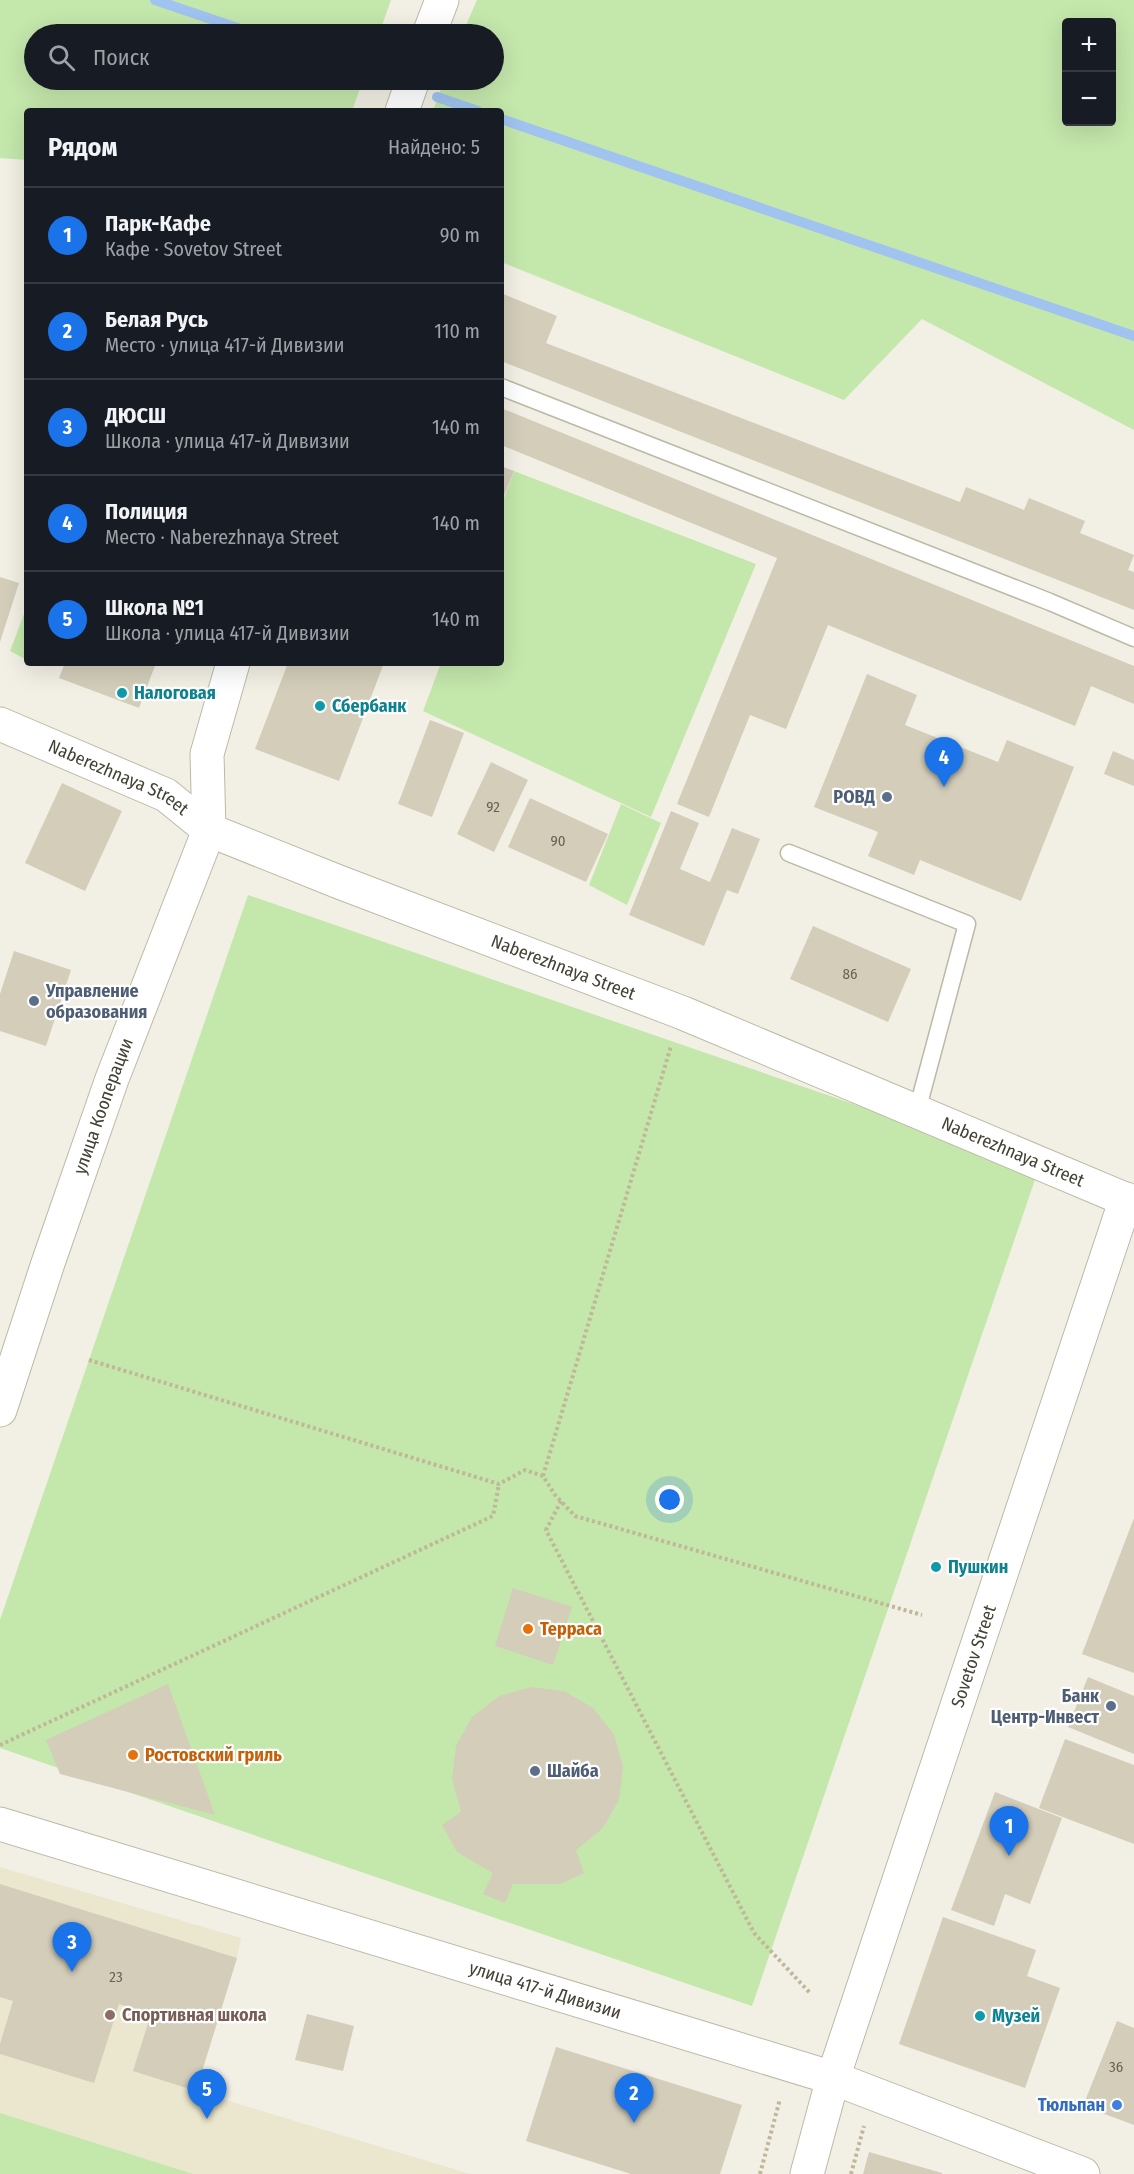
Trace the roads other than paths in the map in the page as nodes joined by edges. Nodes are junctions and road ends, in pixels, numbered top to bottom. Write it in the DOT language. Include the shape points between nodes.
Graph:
graph roads {
  1 [pos="442,0"];
  2 [pos="433,24"];
  3 [pos="409,90"];
  4 [pos="403,108"];
  5 [pos="504,388"];
  6 [pos="1134,638"];
  7 [pos="232,666"];
  8 [pos="0,724"];
  9 [pos="209,830"];
  10 [pos="789,853"];
  11 [pos="917,1111"];
  12 [pos="1131,1194"];
  13 [pos="0,1410"];
  14 [pos="0,1824"];
  15 [pos="833,2078"];
  16 [pos="807,2174"];
  17 [pos="1083,2174"];
  1 -- 2 [label="street"];
  3 -- 4 [label="street"];
  5 -- 6 [label="lane" via="1039,597"];
  7 -- 9 [label="street, улица Кооперации" via="207,754"];
  8 -- 9 [label="street, Naberezhnaya Street" via="166,795"];
  9 -- 11 [label="street, Naberezhnaya Street" via="683,1013"];
  9 -- 13 [label="street, улица Кооперации" via="108,1090"];
  10 -- 11 [label="lane" via="967,924"];
  11 -- 12 [label="street, Naberezhnaya Street"];
  12 -- 15 [label="street, Sovetov Street"];
  14 -- 15 [label="street, улица 417-й Дивизии"];
  15 -- 16 [label="street, Sovetov Street"];
  15 -- 17 [label="street, улица 417-й Дивизии"];
}
